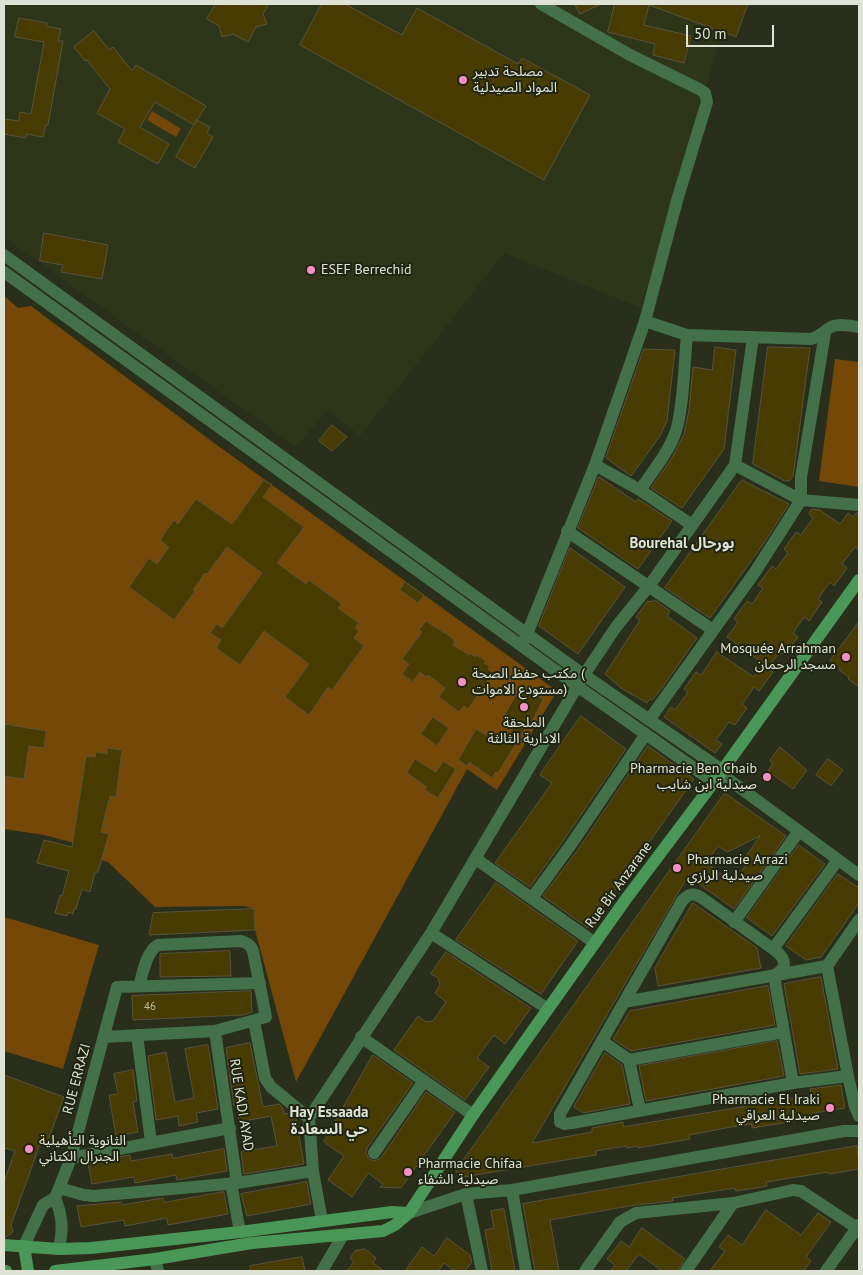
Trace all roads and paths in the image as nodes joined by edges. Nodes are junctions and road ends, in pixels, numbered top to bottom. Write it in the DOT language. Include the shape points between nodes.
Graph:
graph roads {
  1 [pos="541,4"];
  2 [pos="4,255"];
  3 [pos="4,272"];
  4 [pos="645,321"];
  5 [pos="859,327"];
  6 [pos="825,333"];
  7 [pos="687,335"];
  8 [pos="753,337"];
  9 [pos="595,465"];
  10 [pos="735,465"];
  11 [pos="640,490"];
  12 [pos="330,491"];
  13 [pos="801,500"];
  14 [pos="322,502"];
  15 [pos="859,506"];
  16 [pos="692,525"];
  17 [pos="567,531"];
  18 [pos="859,580"];
  19 [pos="649,586"];
  20 [pos="713,630"];
  21 [pos="528,633"];
  22 [pos="523,646"];
  23 [pos="584,675"];
  24 [pos="577,686"];
  25 [pos="649,720"];
  26 [pos="646,734"];
  27 [pos="725,775"];
  28 [pos="714,782"];
  29 [pos="799,831"];
  30 [pos="476,859"];
  31 [pos="838,860"];
  32 [pos="859,875"];
  33 [pos="532,898"];
  34 [pos="859,920"];
  35 [pos="734,922"];
  36 [pos="431,933"];
  37 [pos="594,943"];
  38 [pos="774,949"];
  39 [pos="827,966"];
  40 [pos="774,976"];
  41 [pos="260,982"];
  42 [pos="139,986"];
  43 [pos="624,1002"];
  44 [pos="548,1009"];
  45 [pos="260,1019"];
  46 [pos="214,1031"];
  47 [pos="784,1032"];
  48 [pos="136,1035"];
  49 [pos="104,1037"];
  50 [pos="361,1037"];
  51 [pos="602,1041"];
  52 [pos="629,1060"];
  53 [pos="848,1076"];
  54 [pos="424,1081"];
  55 [pos="793,1083"];
  56 [pos="640,1110"];
  57 [pos="472,1115"];
  58 [pos="859,1116"];
  59 [pos="309,1118"];
  60 [pos="230,1128"];
  61 [pos="859,1131"];
  62 [pos="151,1142"];
  63 [pos="374,1153"];
  64 [pos="71,1158"];
  65 [pos="313,1171"];
  66 [pos="234,1183"];
  67 [pos="512,1190"];
  68 [pos="57,1193"];
  69 [pos="466,1194"];
  70 [pos="733,1203"];
  71 [pos="409,1213"];
  72 [pos="322,1221"];
  73 [pos="858,1227"];
  74 [pos="240,1232"];
  75 [pos="343,1236"];
  76 [pos="4,1245"];
  77 [pos="24,1246"];
  78 [pos="59,1249"];
  79 [pos="156,1265"];
  80 [pos="89,1269"];
  81 [pos="325,1270"];
  82 [pos="28,1271"];
  83 [pos="60,1271"];
  84 [pos="482,1271"];
  85 [pos="526,1271"];
  86 [pos="585,1271"];
  87 [pos="686,1271"];
  88 [pos="826,1271"];
  1 -- 4 [label="street" via="705,93 707,98"];
  2 -- 12 [label="street"];
  3 -- 14 [label="street"];
  4 -- 7 [label="street"];
  4 -- 9 [label="street"];
  5 -- 6 [label="street" via="830,327"];
  6 -- 8 [label="street" via="811,339"];
  6 -- 13 [label="street" via="801,477"];
  7 -- 8 [label="street"];
  7 -- 11 [label="street" via="676,431"];
  8 -- 10 [label="street"];
  9 -- 11 [label="street"];
  9 -- 17 [label="street"];
  10 -- 13 [label="street"];
  10 -- 16 [label="street"];
  11 -- 16 [label="street"];
  12 -- 14 [label="street"];
  12 -- 21 [label="street"];
  13 -- 15 [label="street"];
  13 -- 20 [label="street"];
  14 -- 22 [label="street"];
  16 -- 19 [label="street"];
  17 -- 19 [label="street"];
  17 -- 21 [label="street"];
  18 -- 27 [label="street, Rue Bir Anzarane"];
  19 -- 20 [label="street"];
  19 -- 23 [label="street"];
  20 -- 25 [label="street"];
  21 -- 22 [label="street"];
  21 -- 23 [label="street"];
  22 -- 24 [label="street"];
  23 -- 24 [label="street"];
  23 -- 25 [label="street"];
  24 -- 26 [label="street"];
  24 -- 30 [label="street"];
  25 -- 27 [label="street"];
  26 -- 28 [label="street"];
  26 -- 33 [label="street"];
  27 -- 28 [label="street, Rue Bir Anzarane"];
  27 -- 29 [label="street"];
  28 -- 37 [label="street, Rue Bir Anzarane"];
  29 -- 31 [label="street"];
  29 -- 35 [label="street"];
  30 -- 33 [label="street"];
  30 -- 36 [label="street"];
  31 -- 32 [label="street"];
  31 -- 38 [label="street"];
  33 -- 37 [label="street"];
  34 -- 39 [label="street"];
  35 -- 38 [label="street"];
  35 -- 43 [label="street" via="696,894 686,896"];
  36 -- 44 [label="street"];
  36 -- 50 [label="street"];
  37 -- 44 [label="street, Rue Bir Anzarane"];
  38 -- 40 [label="street" via="785,963"];
  39 -- 40 [label="street"];
  39 -- 53 [label="street"];
  40 -- 43 [label="street"];
  40 -- 47 [label="street"];
  41 -- 42 [label="street, RUE ERRAZI"];
  41 -- 42 [label="street" via="251,946 240,941 158,945 149,956"];
  41 -- 45 [label="street"];
  42 -- 49 [label="street, RUE ERRAZI" via="117,987"];
  43 -- 51 [label="street"];
  44 -- 57 [label="street, Rue Bir Anzarane"];
  45 -- 46 [label="street"];
  45 -- 59 [label="street" via="265,1078 271,1087"];
  46 -- 48 [label="street"];
  46 -- 60 [label="street, RUE KADI AYAD"];
  47 -- 52 [label="street"];
  47 -- 55 [label="street"];
  48 -- 49 [label="street"];
  48 -- 62 [label="street"];
  49 -- 64 [label="street, RUE ERRAZI"];
  50 -- 54 [label="street"];
  50 -- 59 [label="street"];
  51 -- 52 [label="street"];
  51 -- 56 [label="street" via="560,1114 560,1122 572,1123"];
  52 -- 56 [label="street"];
  53 -- 55 [label="street"];
  53 -- 58 [label="street"];
  54 -- 57 [label="street"];
  54 -- 63 [label="street"];
  55 -- 56 [label="street"];
  57 -- 71 [label="street, Rue Bir Anzarane"];
  59 -- 65 [label="street"];
  60 -- 62 [label="street"];
  60 -- 66 [label="street, RUE KADI AYAD"];
  61 -- 67 [label="street" via="844,1131"];
  62 -- 64 [label="street"];
  64 -- 68 [label="street, RUE ERRAZI"];
  65 -- 66 [label="street"];
  65 -- 72 [label="street"];
  66 -- 68 [label="street" via="94,1196"];
  66 -- 74 [label="street, RUE KADI AYAD"];
  67 -- 69 [label="street"];
  67 -- 85 [label="street"];
  68 -- 77 [label="street" via="43,1205"];
  68 -- 78 [label="street" via="62,1233"];
  69 -- 71 [label="street"];
  69 -- 84 [label="street"];
  70 -- 73 [label="street" via="801,1191"];
  70 -- 86 [label="street" via="636,1213 627,1217"];
  70 -- 87 [label="street"];
  71 -- 72 [label="street" via="392,1212"];
  71 -- 75 [label="street, Rue Bir Anzarane" via="384,1231"];
  72 -- 74 [label="street"];
  73 -- 88 [label="street"];
  74 -- 78 [label="street"];
  75 -- 79 [label="street, Rue Bir Anzarane" via="252,1243"];
  75 -- 81 [label="street"];
  76 -- 77 [label="street"];
  77 -- 78 [label="street"];
  77 -- 82 [label="street"];
  78 -- 83 [label="street"];
  79 -- 80 [label="street, Rue Bir Anzarane"];
  80 -- 83 [label="street, Rue Bir Anzarane"];
}
